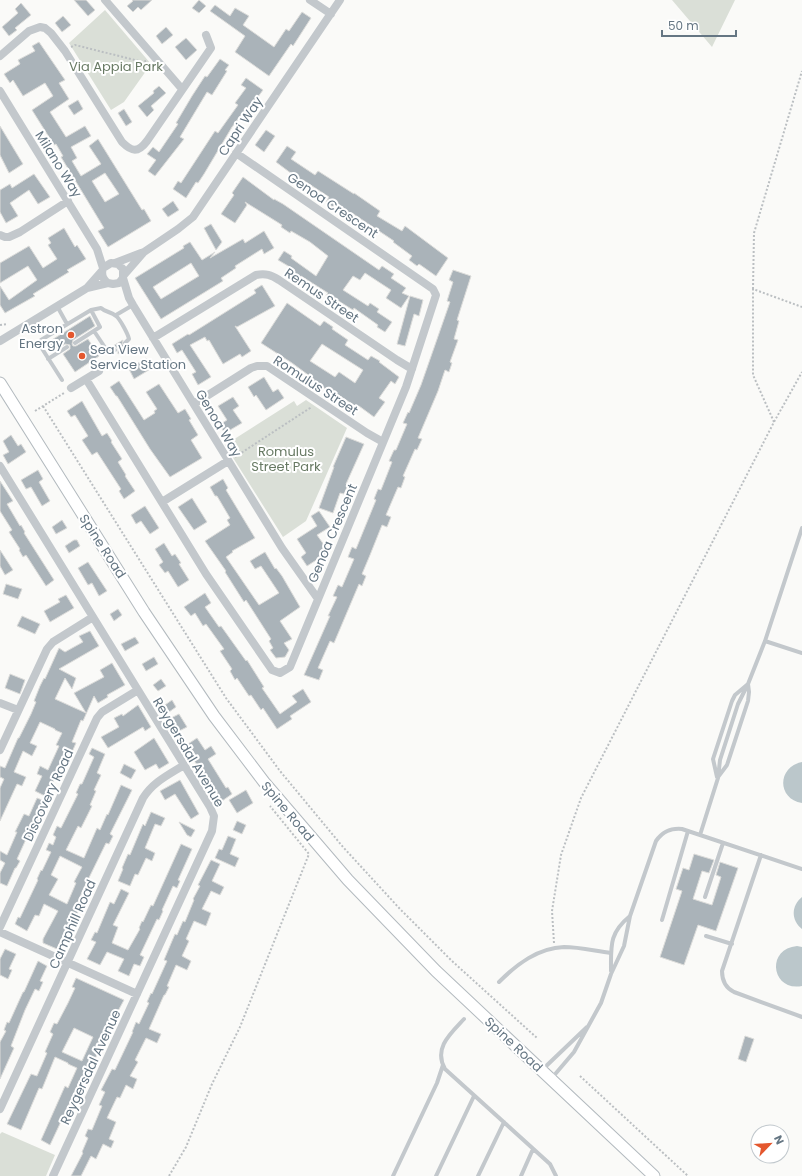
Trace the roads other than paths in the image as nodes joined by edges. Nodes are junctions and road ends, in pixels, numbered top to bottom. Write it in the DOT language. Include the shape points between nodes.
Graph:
graph roads {
  1 [pos="310,0"];
  2 [pos="340,0"];
  3 [pos="110,1"];
  4 [pos="331,14"];
  5 [pos="206,35"];
  6 [pos="0,56"];
  7 [pos="182,89"];
  8 [pos="0,91"];
  9 [pos="236,153"];
  10 [pos="68,201"];
  11 [pos="0,235"];
  12 [pos="97,249"];
  13 [pos="144,252"];
  14 [pos="113,263"];
  15 [pos="103,270"];
  16 [pos="123,276"];
  17 [pos="110,284"];
  18 [pos="87,288"];
  19 [pos="129,298"];
  20 [pos="133,305"];
  21 [pos="57,306"];
  22 [pos="91,310"];
  23 [pos="116,315"];
  24 [pos="67,324"];
  25 [pos="94,331"];
  26 [pos="153,338"];
  27 [pos="0,341"];
  28 [pos="75,342"];
  29 [pos="126,344"];
  30 [pos="68,347"];
  31 [pos="115,350"];
  32 [pos="48,359"];
  33 [pos="412,369"];
  34 [pos="99,371"];
  35 [pos="86,379"];
  36 [pos="62,380"];
  37 [pos="0,383"];
  38 [pos="71,388"];
  39 [pos="194,404"];
  40 [pos="383,442"];
  41 [pos="228,461"];
  42 [pos="0,466"];
  43 [pos="162,502"];
  44 [pos="802,528"];
  45 [pos="318,599"];
  46 [pos="93,617"];
  47 [pos="765,641"];
  48 [pos="802,653"];
  49 [pos="748,684"];
  50 [pos="138,690"];
  51 [pos="0,704"];
  52 [pos="18,710"];
  53 [pos="0,750"];
  54 [pos="184,765"];
  55 [pos="718,778"];
  56 [pos="688,831"];
  57 [pos="700,835"];
  58 [pos="723,843"];
  59 [pos="761,855"];
  60 [pos="802,869"];
  61 [pos="705,897"];
  62 [pos="630,916"];
  63 [pos="662,920"];
  64 [pos="0,928"];
  65 [pos="0,932"];
  66 [pos="706,936"];
  67 [pos="732,944"];
  68 [pos="611,953"];
  69 [pos="68,963"];
  70 [pos="611,974"];
  71 [pos="499,982"];
  72 [pos="137,994"];
  73 [pos="802,1017"];
  74 [pos="464,1019"];
  75 [pos="590,1024"];
  76 [pos="442,1065"];
  77 [pos="542,1070"];
  78 [pos="551,1079"];
  79 [pos="474,1096"];
  80 [pos="0,1109"];
  81 [pos="504,1122"];
  82 [pos="533,1149"];
  83 [pos="53,1176"];
  84 [pos="393,1176"];
  85 [pos="436,1176"];
  86 [pos="478,1176"];
  87 [pos="520,1176"];
  88 [pos="556,1176"];
  89 [pos="654,1176"];
  1 -- 4 [label="street"];
  2 -- 4 [label="street, Capri Way"];
  3 -- 7 [label="street"];
  4 -- 9 [label="street, Capri Way"];
  5 -- 7 [label="street" via="211,48"];
  6 -- 7 [label="street" via="29,31 45,28 66,51 122,142 132,150 142,147"];
  8 -- 10 [label="street, Milano Way"];
  9 -- 13 [label="street, Capri Way" via="193,217"];
  9 -- 33 [label="street, Genoa Crescent" via="433,289 435,297"];
  10 -- 11 [label="street" via="20,232 9,237"];
  10 -- 12 [label="street, Milano Way"];
  12 -- 14 [label="street, Milano Way"];
  12 -- 15 [label="street, Milano Way"];
  13 -- 14 [label="street, Capri Way"];
  13 -- 16 [label="street, Capri Way"];
  14 -- 15 [label="street"];
  14 -- 16 [label="street" via="121,266"];
  15 -- 17 [label="street" via="103,278"];
  15 -- 18 [label="street"];
  16 -- 17 [label="street" via="119,283"];
  16 -- 19 [label="street, Genoa Way"];
  17 -- 18 [label="street"];
  17 -- 19 [label="street, Genoa Way"];
  18 -- 21 [label="street"];
  19 -- 20 [label="street, Genoa Way"];
  20 -- 23 [label="lane"];
  20 -- 26 [label="street, Genoa Way"];
  21 -- 24 [label="lane"];
  21 -- 27 [label="street"];
  22 -- 23 [label="lane" via="101,308"];
  22 -- 24 [label="lane"];
  22 -- 25 [label="lane" via="100,326"];
  23 -- 29 [label="lane" via="128,334"];
  24 -- 32 [label="lane" via="41,340 41,347"];
  25 -- 28 [label="lane"];
  25 -- 31 [label="lane" via="108,352"];
  26 -- 33 [label="street, Remus Street" via="263,273 279,280"];
  26 -- 39 [label="street, Genoa Way"];
  30 -- 32 [label="lane"];
  32 -- 36 [label="lane"];
  33 -- 40 [label="street, Genoa Crescent"];
  34 -- 35 [label="street"];
  35 -- 38 [label="street"];
  35 -- 43 [label="street, Genoa Crescent"];
  37 -- 77 [label="main road, Spine Road" via="149,618 214,716 264,782 348,880 436,971"];
  39 -- 40 [label="street, Romulus Street" via="251,368 267,366"];
  39 -- 41 [label="street, Genoa Way"];
  40 -- 45 [label="street, Genoa Crescent"];
  41 -- 43 [label="street"];
  41 -- 45 [label="street, Genoa Way" via="282,548"];
  42 -- 46 [label="street, Reygersdal Avenue"];
  43 -- 45 [label="street, Genoa Crescent" via="206,574 272,670 280,673 290,667"];
  44 -- 47 [label="lane"];
  46 -- 50 [label="street, Reygersdal Avenue"];
  46 -- 52 [label="street" via="53,642 47,649"];
  47 -- 48 [label="lane"];
  47 -- 49 [label="lane"];
  49 -- 55 [label="lane" via="738,704 720,760"];
  49 -- 55 [label="lane" via="748,701 727,765"];
  49 -- 55 [label="lane" via="732,701 715,752 713,763"];
  50 -- 54 [label="street, Reygersdal Avenue"];
  50 -- 64 [label="street, Discovery Road" via="102,712 97,718"];
  51 -- 52 [label="street"];
  52 -- 53 [label="street"];
  54 -- 69 [label="street, Camphill Road" via="148,789"];
  54 -- 72 [label="street, Reygersdal Avenue" via="212,811 214,824"];
  55 -- 57 [label="lane"];
  56 -- 57 [label="lane"];
  56 -- 62 [label="lane" via="672,829 663,833 656,841"];
  56 -- 63 [label="lane"];
  57 -- 58 [label="lane"];
  58 -- 59 [label="lane"];
  58 -- 61 [label="lane"];
  59 -- 60 [label="lane"];
  59 -- 67 [label="lane"];
  62 -- 68 [label="lane" via="613,936"];
  62 -- 70 [label="lane" via="624,946"];
  65 -- 69 [label="street"];
  66 -- 67 [label="lane"];
  67 -- 73 [label="lane" via="722,971 727,988"];
  68 -- 70 [label="lane"];
  68 -- 71 [label="lane" via="565,947 547,949 509,972"];
  69 -- 72 [label="street"];
  69 -- 80 [label="street, Camphill Road"];
  70 -- 75 [label="lane" via="601,1003"];
  72 -- 83 [label="street, Reygersdal Avenue"];
  74 -- 76 [label="lane" via="442,1045"];
  75 -- 77 [label="lane"];
  75 -- 78 [label="lane" via="574,1052"];
  76 -- 79 [label="lane"];
  76 -- 84 [label="lane" via="437,1083"];
  77 -- 78 [label="main road, Spine Road"];
  78 -- 89 [label="main road, Spine Road"];
  79 -- 81 [label="lane"];
  79 -- 85 [label="lane"];
  81 -- 82 [label="lane"];
  81 -- 86 [label="lane"];
  82 -- 87 [label="lane"];
  82 -- 88 [label="lane" via="550,1164"];
}
